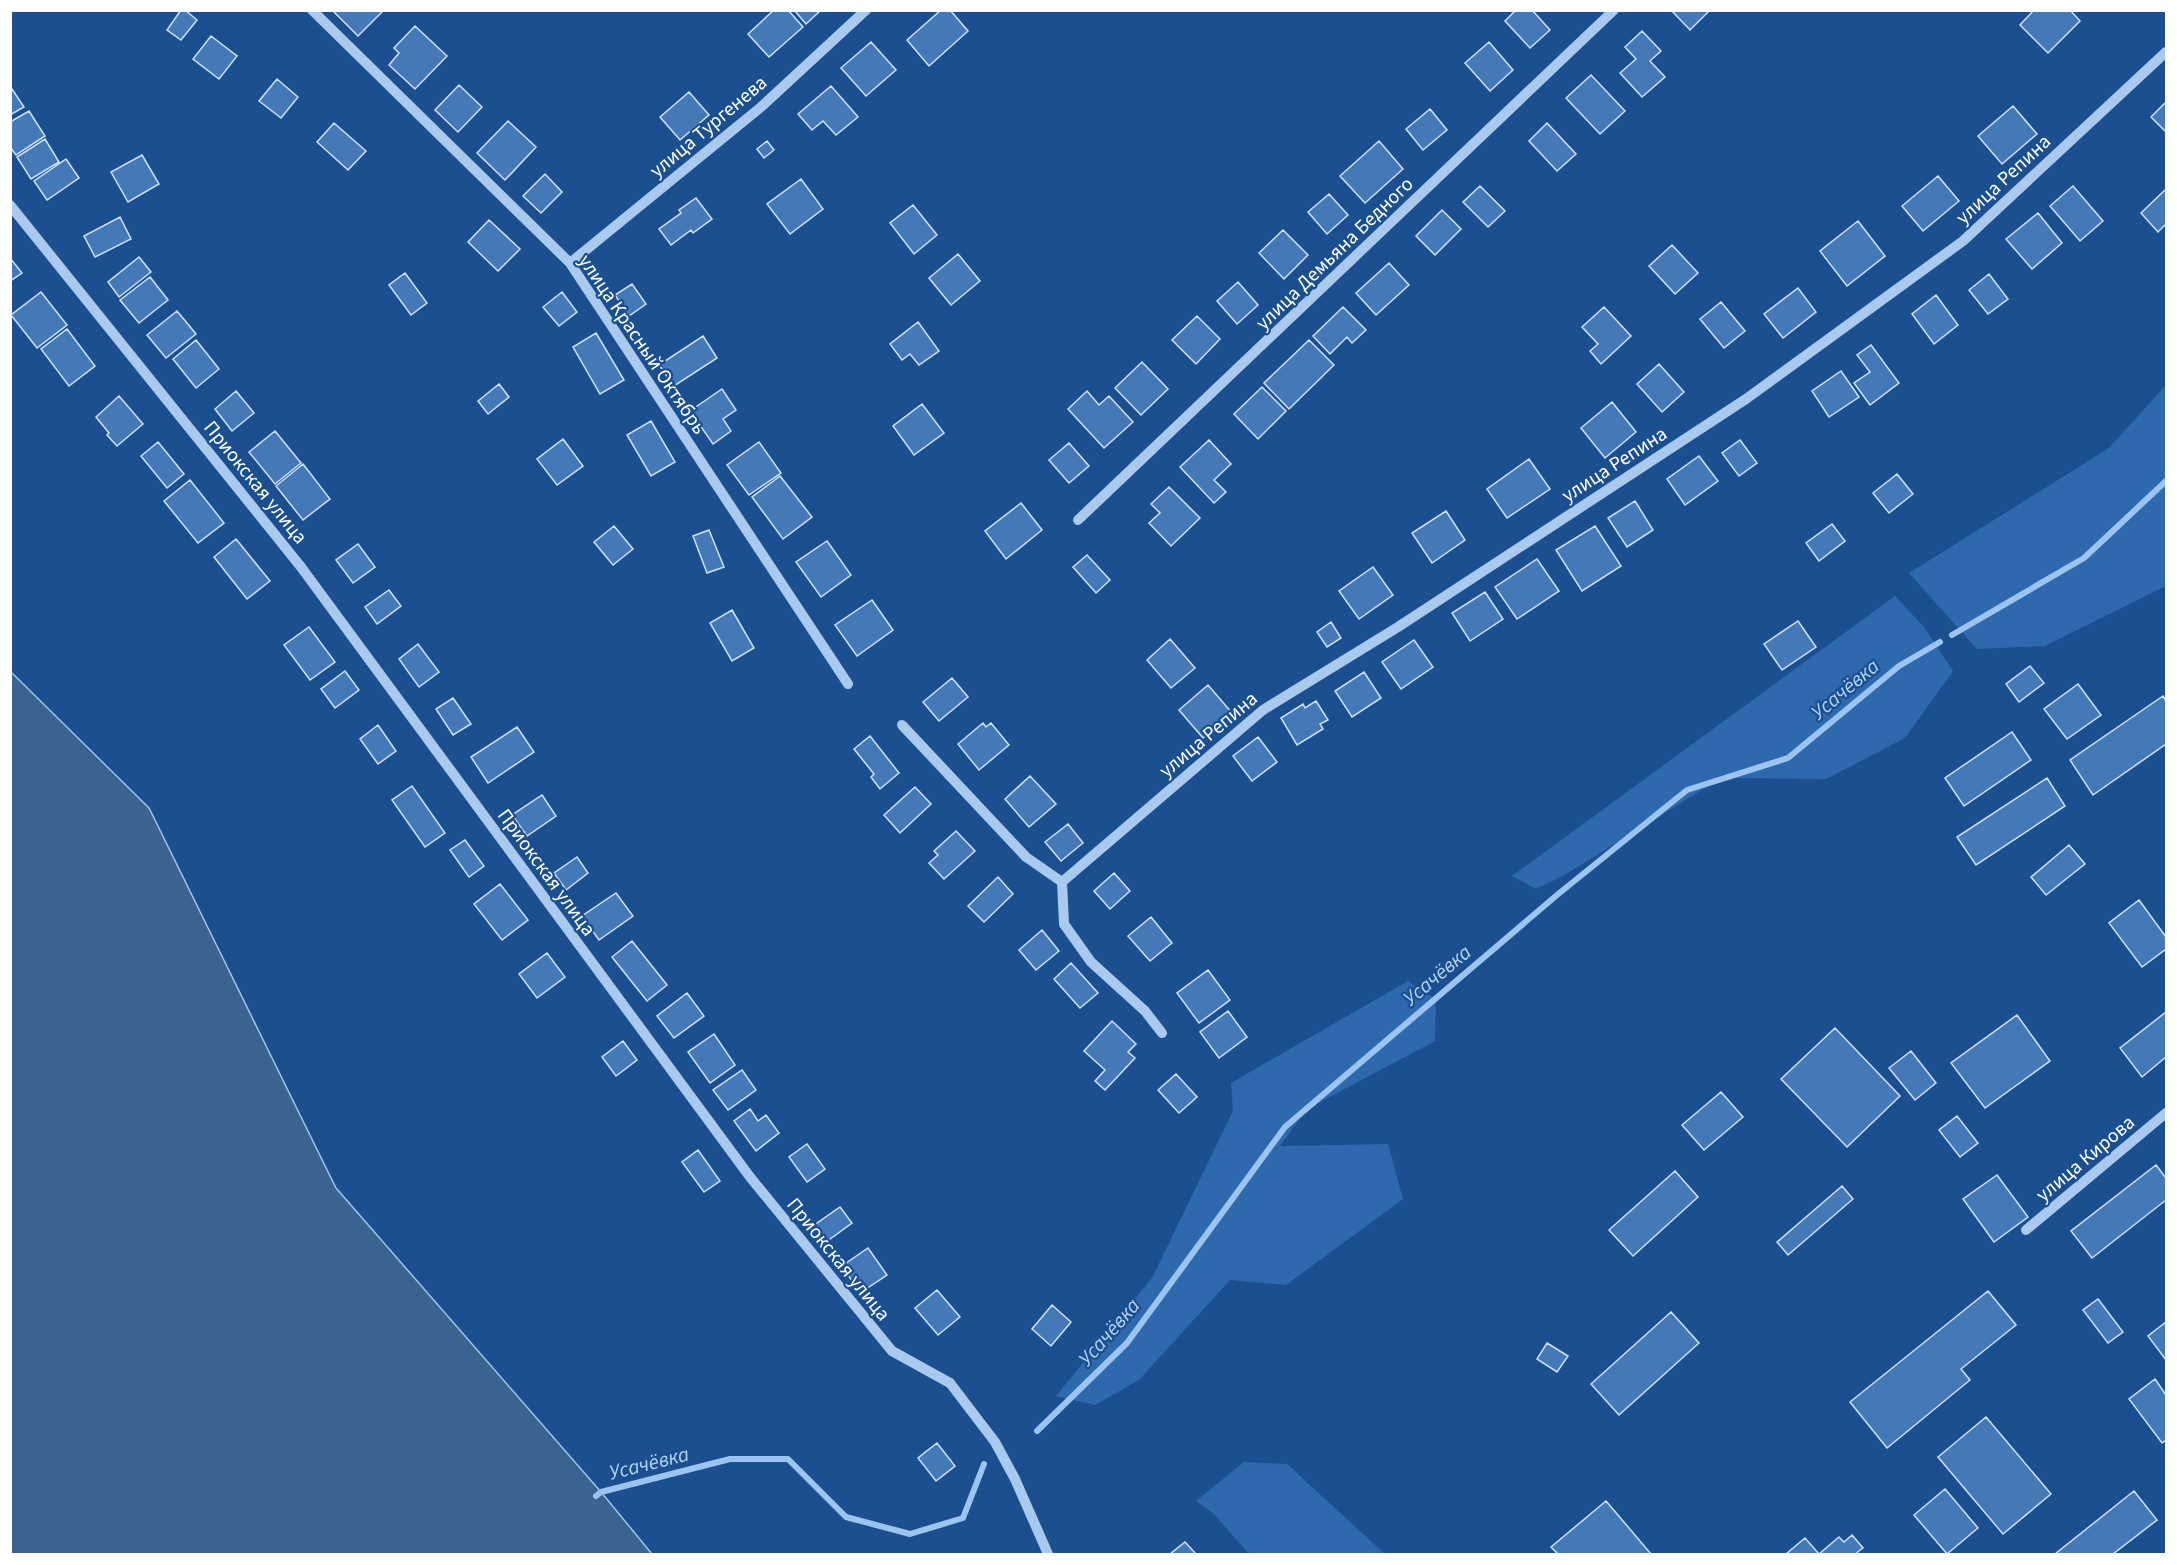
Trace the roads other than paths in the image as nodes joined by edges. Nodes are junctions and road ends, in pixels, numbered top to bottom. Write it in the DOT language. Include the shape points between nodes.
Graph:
graph roads {
  1 [pos="312,10"];
  2 [pos="866,10"];
  3 [pos="1614,10"];
  4 [pos="2166,52"];
  5 [pos="10,205"];
  6 [pos="570,263"];
  7 [pos="1078,520"];
  8 [pos="848,684"];
  9 [pos="902,725"];
  10 [pos="1062,882"];
  11 [pos="1162,1033"];
  12 [pos="2166,1113"];
  13 [pos="2026,1230"];
  14 [pos="1048,1554"];
  1 -- 6 [label="street, улица Красный Октябрь"];
  2 -- 6 [label="street, улица Тургенева" via="761,107"];
  3 -- 7 [label="street, улица Демьяна Бедного"];
  4 -- 10 [label="street, улица Репина" via="1963,241 1746,399 1398,627 1263,710"];
  5 -- 14 [label="street, Приокская улица" via="301,567 750,1177 892,1351 950,1383 989,1433 1015,1479"];
  6 -- 8 [label="street, улица Красный Октябрь"];
  9 -- 10 [label="street" via="1026,857"];
  10 -- 11 [label="street" via="1064,924 1091,962 1145,1011"];
  12 -- 13 [label="street, улица Кирова"];
}
